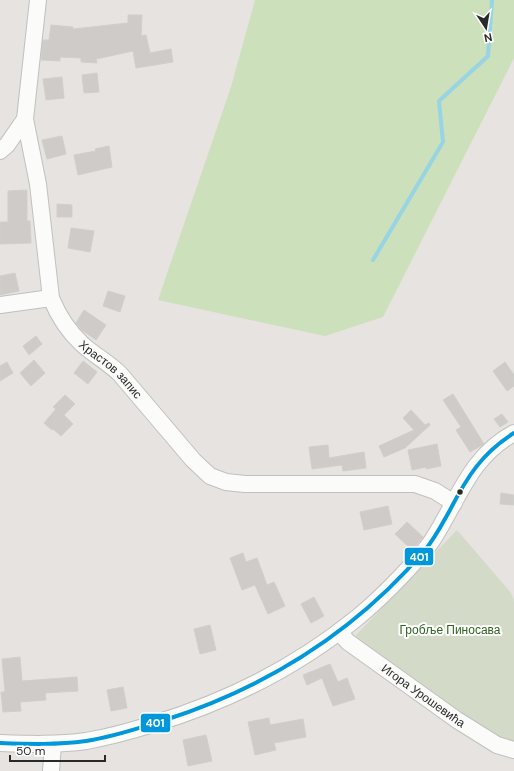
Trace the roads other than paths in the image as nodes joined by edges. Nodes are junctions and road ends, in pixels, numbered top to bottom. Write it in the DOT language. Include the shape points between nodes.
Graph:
graph roads {
  1 [pos="38,0"];
  2 [pos="25,119"];
  3 [pos="3,148"];
  4 [pos="33,153"];
  5 [pos="51,298"];
  6 [pos="0,305"];
  7 [pos="514,433"];
  8 [pos="454,502"];
  9 [pos="339,632"];
  10 [pos="0,743"];
  11 [pos="53,744"];
  12 [pos="514,750"];
  13 [pos="52,771"];
  1 -- 2 [label="street, Храстов запис"];
  2 -- 3 [label="street"];
  2 -- 4 [label="street, Храстов запис"];
  3 -- 4 [label="street" via="23,148"];
  4 -- 5 [label="street, Храстов запис"];
  5 -- 6 [label="street"];
  5 -- 8 [label="street, Храстов запис" via="75,337 120,374 193,460 210,476 226,482 246,484 415,484 435,491"];
  7 -- 8 [label="street" via="501,440 479,461"];
  8 -- 9 [label="street" via="426,549 381,596"];
  9 -- 11 [label="street" via="288,665 207,706 119,734"];
  9 -- 12 [label="street, Игора Урошевића" via="348,642 456,720 497,745"];
  10 -- 11 [label="street"];
  11 -- 13 [label="street"];
}
